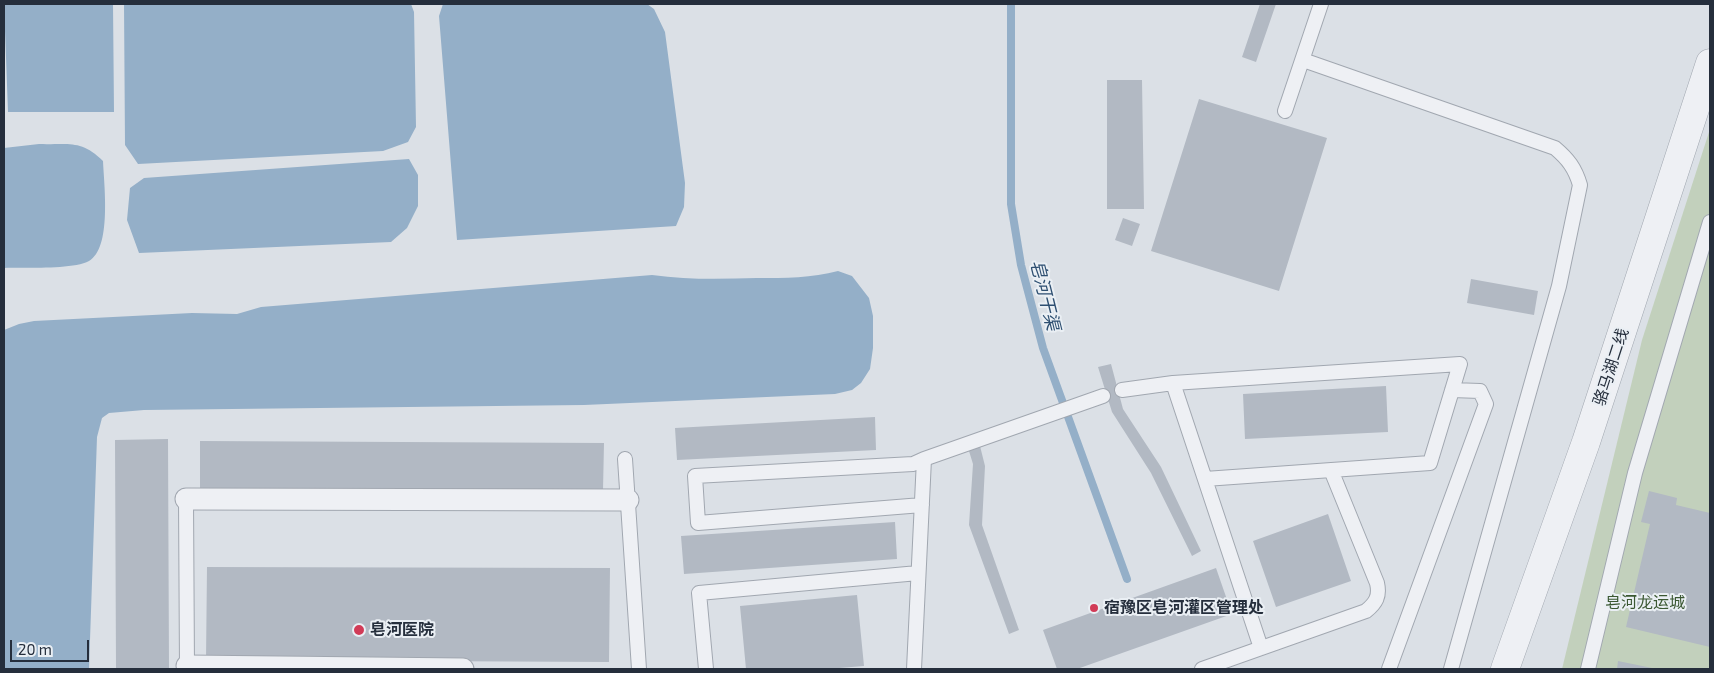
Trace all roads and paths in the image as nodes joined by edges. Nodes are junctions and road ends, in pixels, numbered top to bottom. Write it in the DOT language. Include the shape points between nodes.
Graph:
graph roads {
  1 [pos="1322,4"];
  2 [pos="1303,60"];
  3 [pos="1710,63"];
  4 [pos="1285,111"];
  5 [pos="1710,222"];
  6 [pos="1173,383"];
  7 [pos="1122,390"];
  8 [pos="1452,390"];
  9 [pos="1103,396"];
  10 [pos="625,459"];
  11 [pos="924,459"];
  12 [pos="1331,470"];
  13 [pos="1205,479"];
  14 [pos="186,499"];
  15 [pos="628,500"];
  16 [pos="922,505"];
  17 [pos="918,573"];
  18 [pos="1261,648"];
  19 [pos="187,668"];
  20 [pos="463,669"];
  21 [pos="639,669"];
  22 [pos="706,669"];
  23 [pos="914,669"];
  24 [pos="1202,669"];
  25 [pos="1389,669"];
  26 [pos="1451,669"];
  27 [pos="1505,669"];
  28 [pos="1588,669"];
  1 -- 2 [label="lane"];
  2 -- 4 [label="lane"];
  2 -- 26 [label="lane" via="1555,148 1576,171 1580,185 1559,286"];
  3 -- 27 [label="street, 骆马湖二线" via="1586,442"];
  5 -- 28 [label="lane" via="1635,473"];
  6 -- 7 [label="lane"];
  6 -- 8 [label="lane" via="1460,364"];
  6 -- 13 [label="lane"];
  8 -- 12 [label="lane" via="1430,463"];
  8 -- 25 [label="lane" via="1480,391 1486,404"];
  9 -- 11 [label="lane"];
  10 -- 15 [label="lane"];
  11 -- 16 [label="lane"];
  11 -- 16 [label="lane" via="912,464 695,476 698,523"];
  12 -- 13 [label="lane"];
  12 -- 18 [label="lane" via="1377,583 1378,596 1366,611"];
  13 -- 18 [label="lane"];
  14 -- 15 [label="street"];
  14 -- 19 [label="lane"];
  15 -- 21 [label="lane"];
  16 -- 17 [label="lane"];
  17 -- 22 [label="lane" via="700,593"];
  17 -- 23 [label="lane"];
  18 -- 24 [label="lane"];
  19 -- 20 [label="street"];
}
